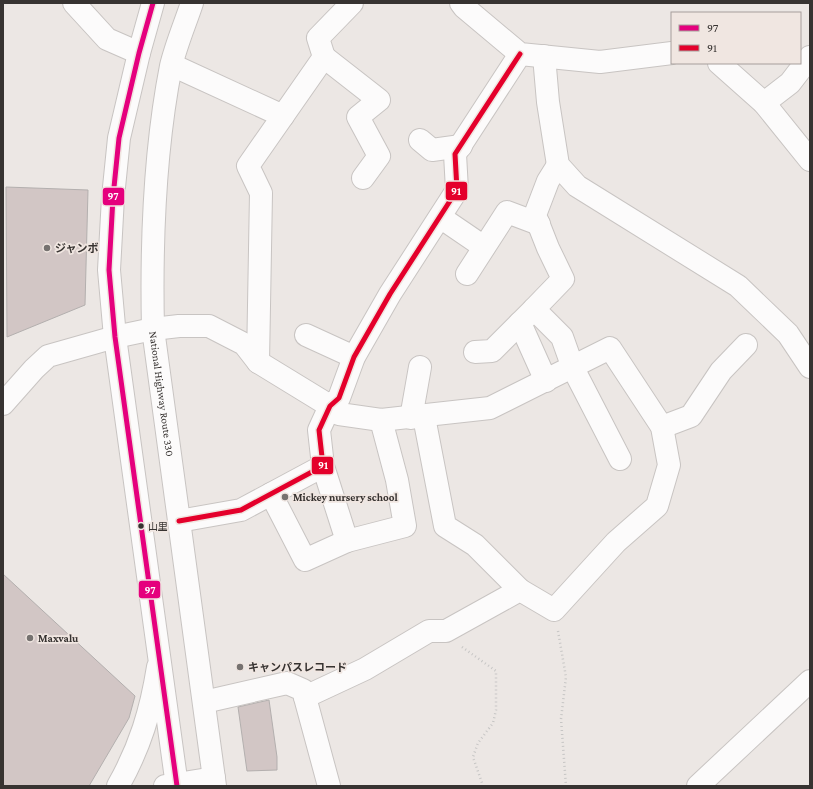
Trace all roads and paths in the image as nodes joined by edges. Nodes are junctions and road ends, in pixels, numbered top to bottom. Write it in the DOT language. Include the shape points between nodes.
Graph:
graph roads {
  1 [pos="74,3"];
  2 [pos="153,3"];
  3 [pos="192,3"];
  4 [pos="352,3"];
  5 [pos="461,3"];
  6 [pos="139,53"];
  7 [pos="671,53"];
  8 [pos="520,54"];
  9 [pos="544,56"];
  10 [pos="324,57"];
  11 [pos="810,57"];
  12 [pos="720,64"];
  13 [pos="172,65"];
  14 [pos="764,103"];
  15 [pos="283,116"];
  16 [pos="420,140"];
  17 [pos="461,146"];
  18 [pos="810,160"];
  19 [pos="558,165"];
  20 [pos="363,178"];
  21 [pos="440,217"];
  22 [pos="538,224"];
  23 [pos="484,247"];
  24 [pos="467,274"];
  25 [pos="527,316"];
  26 [pos="153,329"];
  27 [pos="306,335"];
  28 [pos="115,337"];
  29 [pos="803,340"];
  30 [pos="746,345"];
  31 [pos="475,352"];
  32 [pos="354,357"];
  33 [pos="258,362"];
  34 [pos="420,367"];
  35 [pos="810,367"];
  36 [pos="573,368"];
  37 [pos="546,381"];
  38 [pos="10,382"];
  39 [pos="3,404"];
  40 [pos="330,406"];
  41 [pos="417,417"];
  42 [pos="381,420"];
  43 [pos="662,427"];
  44 [pos="620,459"];
  45 [pos="323,466"];
  46 [pos="270,494"];
  47 [pos="178,521"];
  48 [pos="347,541"];
  49 [pos="520,590"];
  50 [pos="554,610"];
  51 [pos="446,631"];
  52 [pos="160,660"];
  53 [pos="810,681"];
  54 [pos="304,697"];
  55 [pos="204,702"];
  56 [pos="215,782"];
  57 [pos="173,785"];
  58 [pos="118,786"];
  59 [pos="330,786"];
  60 [pos="483,786"];
  61 [pos="566,786"];
  62 [pos="698,786"];
  1 -- 6 [label="main road" via="107,39"];
  2 -- 6 [label="main road"];
  3 -- 13 [label="main road, National Highway Route 330"];
  4 -- 10 [label="main road" via="318,38"];
  5 -- 8 [label="main road"];
  6 -- 28 [label="main road" via="119,138 113,197 109,270"];
  7 -- 9 [label="main road" via="600,62"];
  8 -- 9 [label="main road"];
  8 -- 17 [label="main road"];
  9 -- 19 [label="main road"];
  10 -- 15 [label="main road"];
  10 -- 20 [label="main road" via="378,100 358,117 378,156"];
  11 -- 14 [label="main road" via="790,83"];
  12 -- 14 [label="main road"];
  13 -- 15 [label="main road"];
  13 -- 26 [label="main road, National Highway Route 330" via="156,168 151,273"];
  14 -- 18 [label="main road"];
  15 -- 33 [label="main road" via="248,166 261,193"];
  16 -- 17 [label="main road" via="432,150"];
  17 -- 21 [label="main road" via="455,154 457,190"];
  19 -- 22 [label="main road" via="548,181 535,215"];
  19 -- 29 [label="main road" via="577,186 738,286 788,334"];
  21 -- 23 [label="main road"];
  21 -- 32 [label="main road" via="390,294"];
  22 -- 23 [label="main road" via="507,212"];
  22 -- 25 [label="main road" via="563,279"];
  23 -- 24 [label="main road"];
  25 -- 31 [label="main road" via="492,351"];
  25 -- 36 [label="main road" via="562,337"];
  25 -- 37 [label="main road"];
  26 -- 28 [label="main road"];
  26 -- 33 [label="main road" via="209,326 244,344"];
  26 -- 47 [label="main road, National Highway Route 330"];
  27 -- 32 [label="main road"];
  28 -- 38 [label="main road" via="48,356"];
  28 -- 52 [label="main road"];
  29 -- 35 [label="main road"];
  30 -- 43 [label="main road" via="721,371 691,416"];
  32 -- 40 [label="main road" via="339,398"];
  33 -- 40 [label="main road"];
  34 -- 41 [label="main road"];
  36 -- 37 [label="main road"];
  36 -- 43 [label="main road" via="610,348"];
  36 -- 44 [label="main road"];
  37 -- 41 [label="main road" via="490,408"];
  38 -- 39 [label="main road"];
  40 -- 42 [label="main road" via="339,414"];
  40 -- 45 [label="main road" via="319,430"];
  41 -- 42 [label="main road"];
  41 -- 49 [label="main road" via="445,526 475,545"];
  42 -- 48 [label="main road" via="398,480 405,526"];
  43 -- 50 [label="main road" via="669,465 657,506 616,542"];
  45 -- 46 [label="main road"];
  45 -- 48 [label="main road"];
  46 -- 47 [label="main road" via="241,510"];
  46 -- 48 [label="main road" via="304,560"];
  47 -- 55 [label="main road, National Highway Route 330"];
  49 -- 50 [label="main road"];
  49 -- 51 [label="main road"];
  50 -- 61 [label="path" via="566,677 561,719"];
  51 -- 54 [label="main road" via="429,631 365,669"];
  51 -- 60 [label="path" via="466,652 496,671 496,710 493,723 478,743 473,757"];
  52 -- 57 [label="main road"];
  52 -- 58 [label="main road" via="152,705 142,738"];
  53 -- 62 [label="main road"];
  54 -- 55 [label="main road" via="303,690 286,683"];
  54 -- 59 [label="main road"];
  55 -- 56 [label="main road, National Highway Route 330"];
  56 -- 57 [label="main road"];
}
